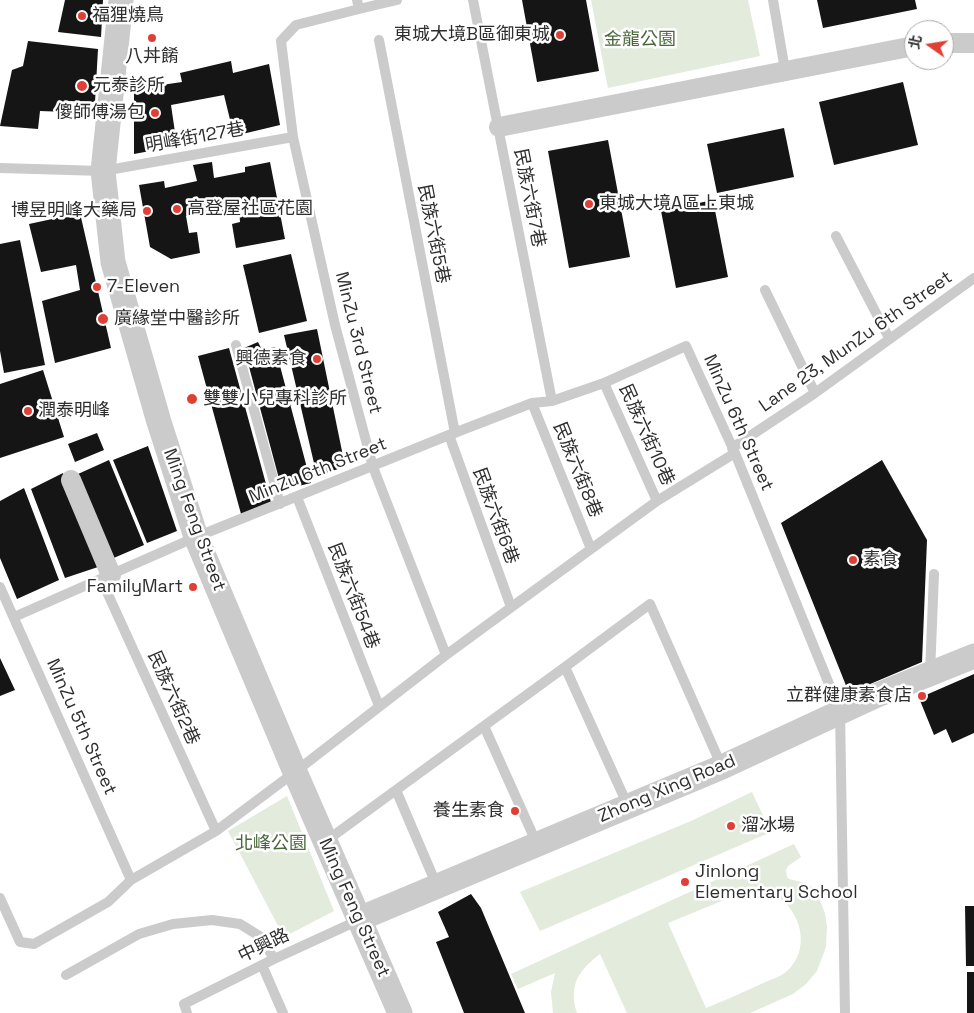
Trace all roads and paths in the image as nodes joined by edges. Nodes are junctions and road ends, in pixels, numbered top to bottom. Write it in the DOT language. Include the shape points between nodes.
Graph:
graph roads {
  1 [pos="120,0"];
  2 [pos="397,0"];
  3 [pos="473,0"];
  4 [pos="773,0"];
  5 [pos="358,5"];
  6 [pos="379,40"];
  7 [pos="954,43"];
  8 [pos="974,43"];
  9 [pos="904,48"];
  10 [pos="785,70"];
  11 [pos="499,127"];
  12 [pos="293,137"];
  13 [pos="0,168"];
  14 [pos="103,171"];
  15 [pos="836,236"];
  16 [pos="974,278"];
  17 [pos="765,290"];
  18 [pos="889,338"];
  19 [pos="236,345"];
  20 [pos="604,383"];
  21 [pos="815,393"];
  22 [pos="552,401"];
  23 [pos="532,403"];
  24 [pos="452,434"];
  25 [pos="733,450"];
  26 [pos="373,467"];
  27 [pos="71,480"];
  28 [pos="297,497"];
  29 [pos="658,501"];
  30 [pos="280,504"];
  31 [pos="196,537"];
  32 [pos="591,549"];
  33 [pos="934,574"];
  34 [pos="106,577"];
  35 [pos="0,587"];
  36 [pos="511,607"];
  37 [pos="14,617"];
  38 [pos="446,655"];
  39 [pos="974,656"];
  40 [pos="565,667"];
  41 [pos="930,674"];
  42 [pos="379,706"];
  43 [pos="840,711"];
  44 [pos="484,726"];
  45 [pos="722,767"];
  46 [pos="295,772"];
  47 [pos="396,790"];
  48 [pos="628,806"];
  49 [pos="216,830"];
  50 [pos="325,842"];
  51 [pos="537,844"];
  52 [pos="131,880"];
  53 [pos="437,886"];
  54 [pos="0,898"];
  55 [pos="359,919"];
  56 [pos="274,959"];
  57 [pos="262,965"];
  58 [pos="66,975"];
  59 [pos="185,1009"];
  60 [pos="283,1013"];
  61 [pos="400,1013"];
  62 [pos="844,1013"];
  1 -- 14 [label="street, Ming Feng Street"];
  2 -- 5 [label="lane"];
  3 -- 11 [label="lane, 民族六街7巷"];
  4 -- 10 [label="lane"];
  5 -- 12 [label="lane, MinZu 3rd Street" via="296,25 282,41"];
  6 -- 24 [label="lane, 民族六街5巷"];
  7 -- 8 [label="street"];
  9 -- 10 [label="street"];
  10 -- 11 [label="street"];
  11 -- 22 [label="lane, 民族六街7巷"];
  12 -- 14 [label="lane, 明峰街127巷"];
  12 -- 26 [label="lane, MinZu 3rd Street" via="335,325"];
  13 -- 14 [label="lane"];
  14 -- 31 [label="street, Ming Feng Street" via="113,262"];
  15 -- 18 [label="lane"];
  16 -- 18 [label="lane, Lane 23, MunZu 6th Street"];
  17 -- 21 [label="lane"];
  18 -- 21 [label="lane, Lane 23, MunZu 6th Street"];
  19 -- 30 [label="lane"];
  20 -- 22 [label="lane, MinZu 6th Street"];
  20 -- 25 [label="lane, MinZu 6th Street" via="686,346"];
  20 -- 29 [label="lane, 民族六街10巷"];
  21 -- 25 [label="lane, Lane 23, MunZu 6th Street"];
  22 -- 23 [label="lane, MinZu 6th Street"];
  23 -- 24 [label="lane, MinZu 6th Street"];
  23 -- 32 [label="lane, 民族六街8巷"];
  24 -- 26 [label="lane, MinZu 6th Street"];
  24 -- 36 [label="lane, 民族六街6巷"];
  25 -- 29 [label="lane, Lane 23, MunZu 6th Street"];
  25 -- 43 [label="lane, MinZu 6th Street"];
  26 -- 28 [label="lane, MinZu 6th Street"];
  26 -- 38 [label="lane, MinZu 3rd Street"];
  27 -- 34 [label="street"];
  28 -- 30 [label="lane, MinZu 6th Street"];
  28 -- 42 [label="lane, 民族六街54巷"];
  29 -- 32 [label="lane, Lane 23, MunZu 6th Street"];
  30 -- 31 [label="lane, MinZu 6th Street"];
  31 -- 34 [label="lane, MinZu 6th Street"];
  31 -- 46 [label="street, Ming Feng Street"];
  32 -- 36 [label="lane, Lane 23, MunZu 6th Street"];
  33 -- 41 [label="lane"];
  34 -- 37 [label="lane, MinZu 6th Street"];
  34 -- 49 [label="lane, 民族六街2巷"];
  35 -- 37 [label="lane, MinZu 5th Street"];
  36 -- 38 [label="lane, Lane 23, MunZu 6th Street"];
  37 -- 52 [label="lane, MinZu 5th Street"];
  38 -- 42 [label="lane, Lane 23, MunZu 6th Street"];
  39 -- 41 [label="street, Zhong Xing Road"];
  40 -- 44 [label="lane"];
  40 -- 45 [label="lane" via="650,604"];
  40 -- 48 [label="lane"];
  41 -- 43 [label="street, Zhong Xing Road"];
  42 -- 46 [label="lane, Lane 23, MunZu 6th Street"];
  43 -- 45 [label="street, Zhong Xing Road"];
  43 -- 62 [label="lane, MinZu 6th Street"];
  44 -- 47 [label="lane"];
  44 -- 51 [label="lane"];
  45 -- 48 [label="street, Zhong Xing Road"];
  46 -- 49 [label="lane, Lane 23, MunZu 6th Street"];
  46 -- 50 [label="street, Ming Feng Street"];
  47 -- 50 [label="lane"];
  47 -- 53 [label="lane"];
  48 -- 51 [label="street, Zhong Xing Road"];
  49 -- 52 [label="lane, Lane 23, MunZu 6th Street"];
  50 -- 55 [label="street, Ming Feng Street"];
  51 -- 53 [label="street, Zhong Xing Road"];
  52 -- 54 [label="lane, Lane 23, MunZu 6th Street" via="108,902 34,944 20,942"];
  53 -- 55 [label="street, Zhong Xing Road"];
  55 -- 56 [label="lane, 中興路"];
  55 -- 61 [label="street, Ming Feng Street"];
  56 -- 57 [label="lane, 中興路"];
  56 -- 58 [label="lane" via="260,937 240,924 212,920 172,924 140,934"];
  57 -- 59 [label="lane, 中興路"];
  57 -- 60 [label="lane"];
}
